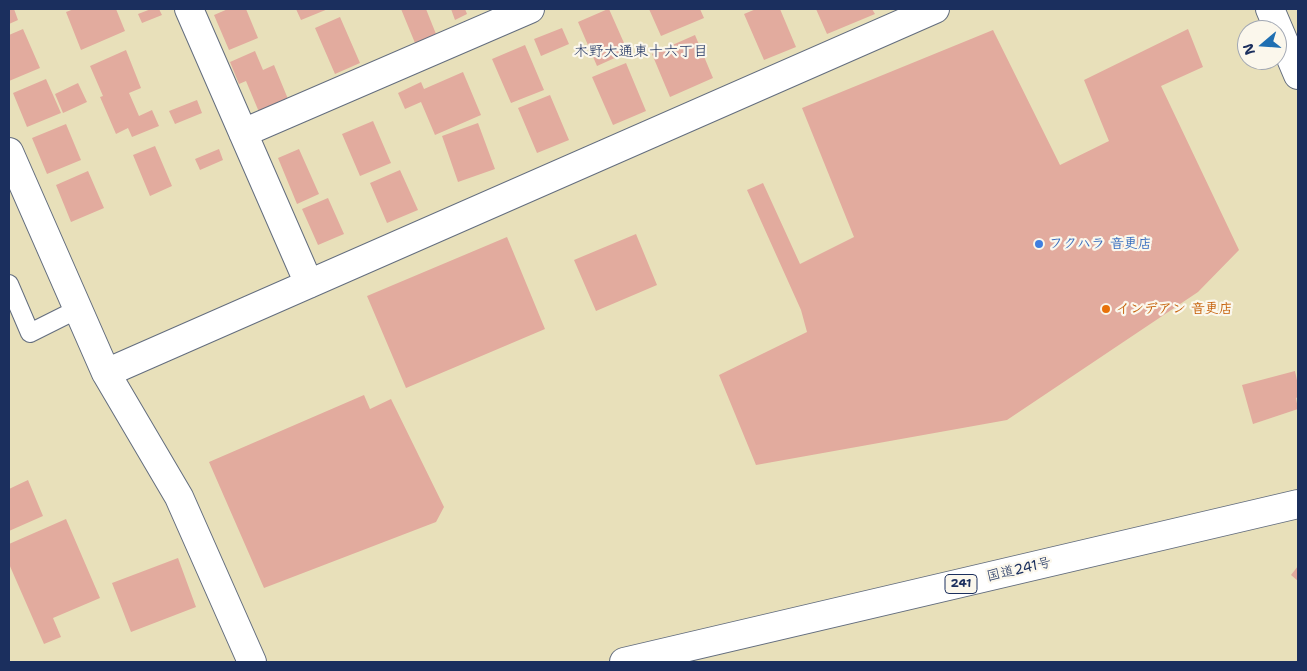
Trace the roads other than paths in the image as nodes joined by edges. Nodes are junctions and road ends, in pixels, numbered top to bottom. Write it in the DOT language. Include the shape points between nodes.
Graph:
graph roads {
  1 [pos="189,9"];
  2 [pos="530,9"];
  3 [pos="935,9"];
  4 [pos="1277,11"];
  5 [pos="1298,75"];
  6 [pos="243,133"];
  7 [pos="9,152"];
  8 [pos="15,187"];
  9 [pos="9,284"];
  10 [pos="309,284"];
  11 [pos="78,309"];
  12 [pos="106,372"];
  13 [pos="1298,504"];
  14 [pos="252,662"];
  15 [pos="624,662"];
  1 -- 6 [label="main road"];
  2 -- 6 [label="main road"];
  3 -- 10 [label="main road"];
  4 -- 5 [label="main road"];
  6 -- 10 [label="main road"];
  7 -- 8 [label="main road"];
  8 -- 11 [label="main road"];
  9 -- 11 [label="lane" via="30,333"];
  10 -- 12 [label="main road"];
  11 -- 12 [label="main road"];
  12 -- 14 [label="main road" via="180,496"];
  13 -- 15 [label="main road, 国道241号 / 241"];
}
